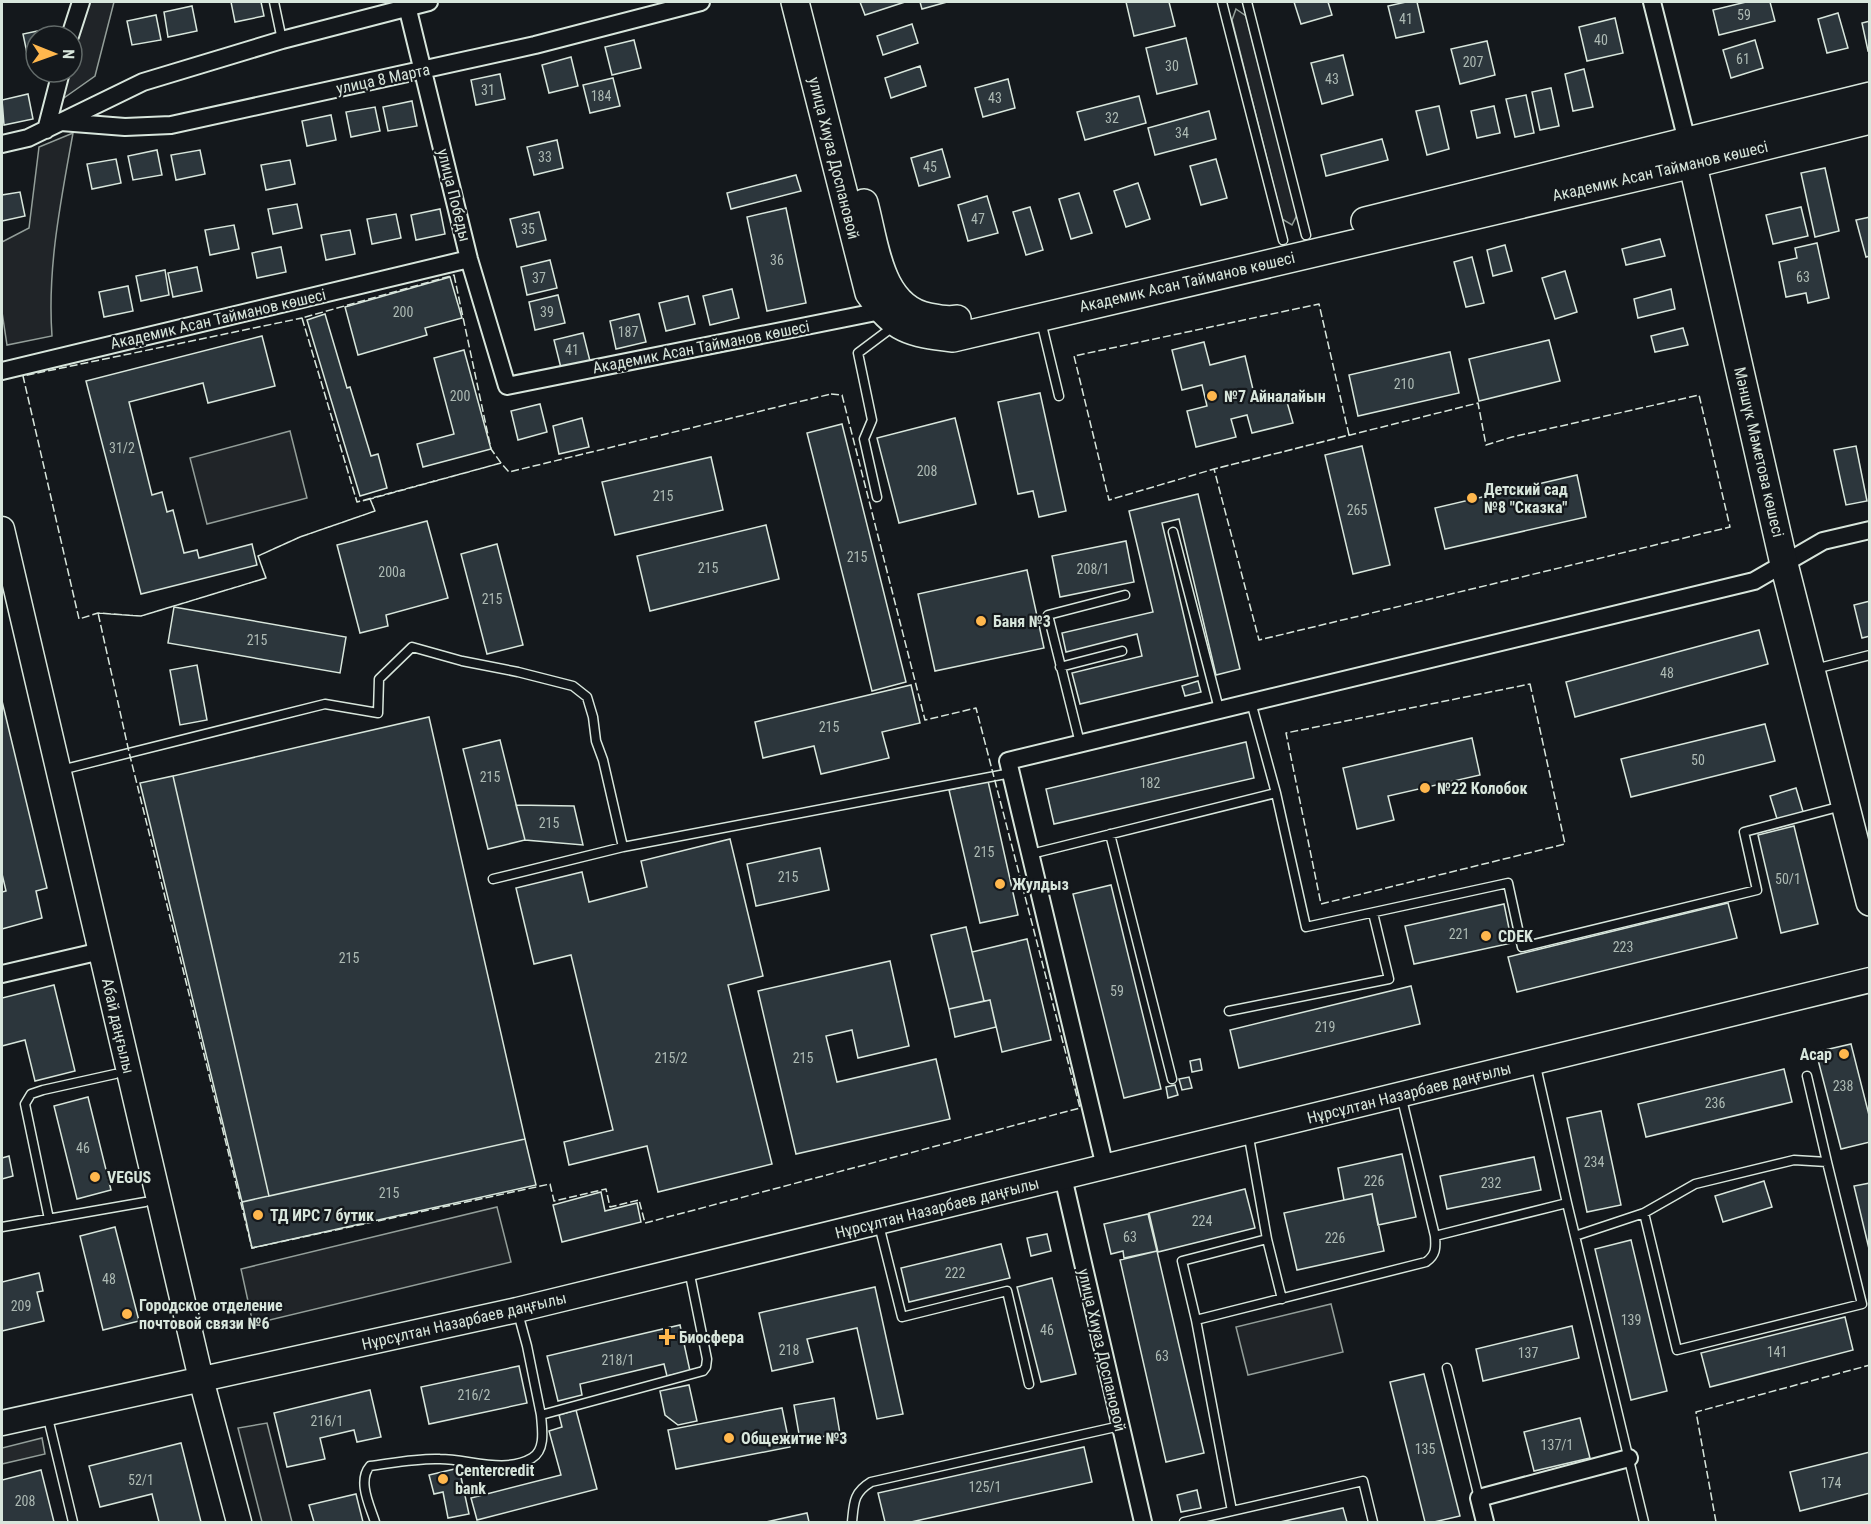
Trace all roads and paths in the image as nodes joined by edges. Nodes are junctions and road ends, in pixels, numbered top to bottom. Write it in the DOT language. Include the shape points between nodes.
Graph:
graph roads {
  1 [pos="81,2"];
  2 [pos="274,2"];
  3 [pos="429,2"];
  4 [pos="700,2"];
  5 [pos="795,2"];
  6 [pos="811,2"];
  7 [pos="1222,2"];
  8 [pos="1247,2"];
  9 [pos="1652,2"];
  10 [pos="407,4"];
  11 [pos="74,24"];
  12 [pos="282,40"];
  13 [pos="423,70"];
  14 [pos="59,84"];
  15 [pos="1869,96"];
  16 [pos="1869,120"];
  17 [pos="54,126"];
  18 [pos="2,144"];
  19 [pos="1690,152"];
  20 [pos="1294,238"];
  21 [pos="469,258"];
  22 [pos="892,312"];
  23 [pos="1040,318"];
  24 [pos="2,370"];
  25 [pos="507,387"];
  26 [pos="1059,396"];
  27 [pos="877,497"];
  28 [pos="2,530"];
  29 [pos="1869,530"];
  30 [pos="1173,532"];
  31 [pos="4,556"];
  32 [pos="1784,564"];
  33 [pos="7,580"];
  34 [pos="1125,595"];
  35 [pos="1122,651"];
  36 [pos="1869,655"];
  37 [pos="1060,667"];
  38 [pos="1811,670"];
  39 [pos="1251,701"];
  40 [pos="1219,709"];
  41 [pos="1080,743"];
  42 [pos="58,770"];
  43 [pos="1011,773"];
  44 [pos="1276,793"];
  45 [pos="1845,805"];
  46 [pos="1110,834"];
  47 [pos="623,847"];
  48 [pos="1031,854"];
  49 [pos="493,879"];
  50 [pos="1869,902"];
  51 [pos="1373,913"];
  52 [pos="101,951"];
  53 [pos="2,974"];
  54 [pos="1869,980"];
  55 [pos="1229,1011"];
  56 [pos="1535,1062"];
  57 [pos="115,1074"];
  58 [pos="1807,1076"];
  59 [pos="1172,1079"];
  60 [pos="1401,1095"];
  61 [pos="1248,1132"];
  62 [pos="1827,1162"];
  63 [pos="1105,1167"];
  64 [pos="1063,1177"];
  65 [pos="145,1202"];
  66 [pos="1567,1203"];
  67 [pos="1644,1214"];
  68 [pos="49,1219"];
  69 [pos="879,1222"];
  70 [pos="2,1227"];
  71 [pos="1435,1236"];
  72 [pos="1575,1236"];
  73 [pos="1267,1239"];
  74 [pos="689,1268"];
  75 [pos="1281,1299"];
  76 [pos="517,1310"];
  77 [pos="1196,1320"];
  78 [pos="1447,1368"];
  79 [pos="201,1378"];
  80 [pos="1029,1384"];
  81 [pos="46,1413"];
  82 [pos="541,1414"];
  83 [pos="2,1423"];
  84 [pos="1120,1426"];
  85 [pos="1629,1458"];
  86 [pos="1479,1498"];
  87 [pos="1232,1511"];
  88 [pos="73,1522"];
  89 [pos="239,1522"];
  90 [pos="375,1522"];
  91 [pos="852,1522"];
  92 [pos="1143,1522"];
  93 [pos="1184,1522"];
  94 [pos="1373,1522"];
  95 [pos="1485,1522"];
  96 [pos="1644,1522"];
  1 -- 11 [label="street"];
  2 -- 12 [label="lane"];
  3 -- 10 [label="street, улица 8 Марта"];
  4 -- 13 [label="street, улица 8 Марта"];
  5 -- 22 [label="main road, улица Хиуаз Доспановой" via="869,293"];
  6 -- 22 [label="main road, улица Хиуаз Доспановой"];
  7 -- 20 [label="lane"];
  8 -- 20 [label="lane"];
  9 -- 19 [label="street, Мәншүк Мәметова көшесі"];
  10 -- 12 [label="street, улица 8 Марта"];
  10 -- 13 [label="street, улица Победы"];
  12 -- 17 [label="street, улица 8 Марта" via="143,82"];
  13 -- 17 [label="street, улица 8 Марта" via="171,125"];
  13 -- 21 [label="street, улица Победы"];
  14 -- 17 [label="street"];
  15 -- 19 [label="main road, Академик Асан Тайманов көшесі"];
  16 -- 19 [label="main road, Академик Асан Тайманов көшесі"];
  17 -- 18 [label="street, улица 8 Марта"];
  19 -- 20 [label="main road, Академик Асан Тайманов көшесі"];
  19 -- 23 [label="main road, Академик Асан Тайманов көшесі"];
  19 -- 32 [label="main road, Мәншүк Мәметова көшесі"];
  20 -- 22 [label="main road, Академик Асан Тайманов көшесі" via="949,321"];
  21 -- 24 [label="street, Академик Асан Тайманов көшесі"];
  21 -- 25 [label="street, улица Победы"];
  22 -- 23 [label="main road, Академик Асан Тайманов көшесі" via="917,334 953,338"];
  22 -- 25 [label="street, Академик Асан Тайманов көшесі"];
  22 -- 27 [label="lane" via="858,353 872,420 864,439"];
  23 -- 26 [label="lane"];
  28 -- 31 [label="main road, Абай даңғылы"];
  29 -- 32 [label="street" via="1823,541"];
  30 -- 40 [label="lane"];
  31 -- 33 [label="main road, Абай даңғылы"];
  32 -- 38 [label="main road, Мәншүк Мәметова көшесі"];
  32 -- 39 [label="street" via="1754,581"];
  33 -- 42 [label="main road, Абай даңғылы"];
  34 -- 37 [label="lane" via="1048,615"];
  35 -- 37 [label="lane"];
  36 -- 38 [label="lane"];
  37 -- 41 [label="lane"];
  38 -- 45 [label="main road, Мәншүк Мәметова көшесі"];
  39 -- 40 [label="street"];
  39 -- 44 [label="lane"];
  40 -- 41 [label="street"];
  41 -- 43 [label="street" via="1008,761"];
  42 -- 47 [label="lane" via="325,704 378,713 380,679 412,647 573,686 587,697"];
  42 -- 52 [label="main road, Абай даңғылы"];
  43 -- 47 [label="lane"];
  43 -- 48 [label="street"];
  44 -- 46 [label="lane"];
  44 -- 51 [label="lane" via="1306,927"];
  45 -- 50 [label="main road, Мәншүк Мәметова көшесі"];
  45 -- 51 [label="lane" via="1744,832 1757,890 1522,947 1508,884"];
  46 -- 48 [label="lane"];
  46 -- 59 [label="lane"];
  47 -- 49 [label="lane"];
  48 -- 63 [label="street"];
  51 -- 55 [label="lane" via="1389,979"];
  52 -- 53 [label="street"];
  52 -- 79 [label="main road, Абай даңғылы"];
  54 -- 56 [label="main road, Нұрсұлтан Назарбаев даңғылы"];
  56 -- 60 [label="main road, Нұрсұлтан Назарбаев даңғылы"];
  56 -- 66 [label="lane"];
  57 -- 68 [label="lane" via="31,1094 25,1104"];
  58 -- 62 [label="lane"];
  60 -- 61 [label="main road, Нұрсұлтан Назарбаев даңғылы"];
  60 -- 71 [label="lane"];
  61 -- 63 [label="main road, Нұрсұлтан Назарбаев даңғылы"];
  61 -- 73 [label="lane"];
  62 -- 67 [label="lane" via="1794,1160 1695,1184"];
  62 -- 67 [label="lane" via="1862,1304 1677,1350"];
  63 -- 64 [label="main road, Нұрсұлтан Назарбаев даңғылы"];
  64 -- 69 [label="main road, Нұрсұлтан Назарбаев даңғылы"];
  64 -- 84 [label="street, улица Хиуаз Доспановой"];
  65 -- 68 [label="lane"];
  66 -- 71 [label="lane"];
  66 -- 72 [label="lane"];
  67 -- 72 [label="lane"];
  68 -- 70 [label="lane"];
  69 -- 74 [label="main road, Нұрсұлтан Назарбаев даңғылы"];
  69 -- 80 [label="lane" via="902,1317 1007,1291"];
  71 -- 75 [label="lane" via="1436,1250 1426,1262"];
  72 -- 85 [label="lane"];
  73 -- 75 [label="lane"];
  73 -- 77 [label="lane" via="1182,1261"];
  74 -- 76 [label="main road, Нұрсұлтан Назарбаев даңғылы"];
  74 -- 82 [label="lane" via="707,1359 703,1371"];
  75 -- 77 [label="lane"];
  76 -- 79 [label="main road, Нұрсұлтан Назарбаев даңғылы"];
  76 -- 82 [label="lane"];
  77 -- 87 [label="lane"];
  78 -- 86 [label="lane"];
  79 -- 81 [label="main road, Нұрсұлтан Назарбаев даңғылы"];
  79 -- 89 [label="main road, Абай даңғылы"];
  81 -- 83 [label="main road, Нұрсұлтан Назарбаев даңғылы"];
  81 -- 88 [label="lane"];
  82 -- 90 [label="lane" via="540,1449 533,1458 510,1464 440,1459 370,1466 364,1484"];
  84 -- 91 [label="lane" via="871,1482 855,1498"];
  84 -- 92 [label="street, улица Хиуаз Доспановой"];
  85 -- 86 [label="street"];
  85 -- 96 [label="lane"];
  86 -- 95 [label="street"];
  87 -- 93 [label="lane"];
  87 -- 94 [label="lane" via="1363,1481"];
}
